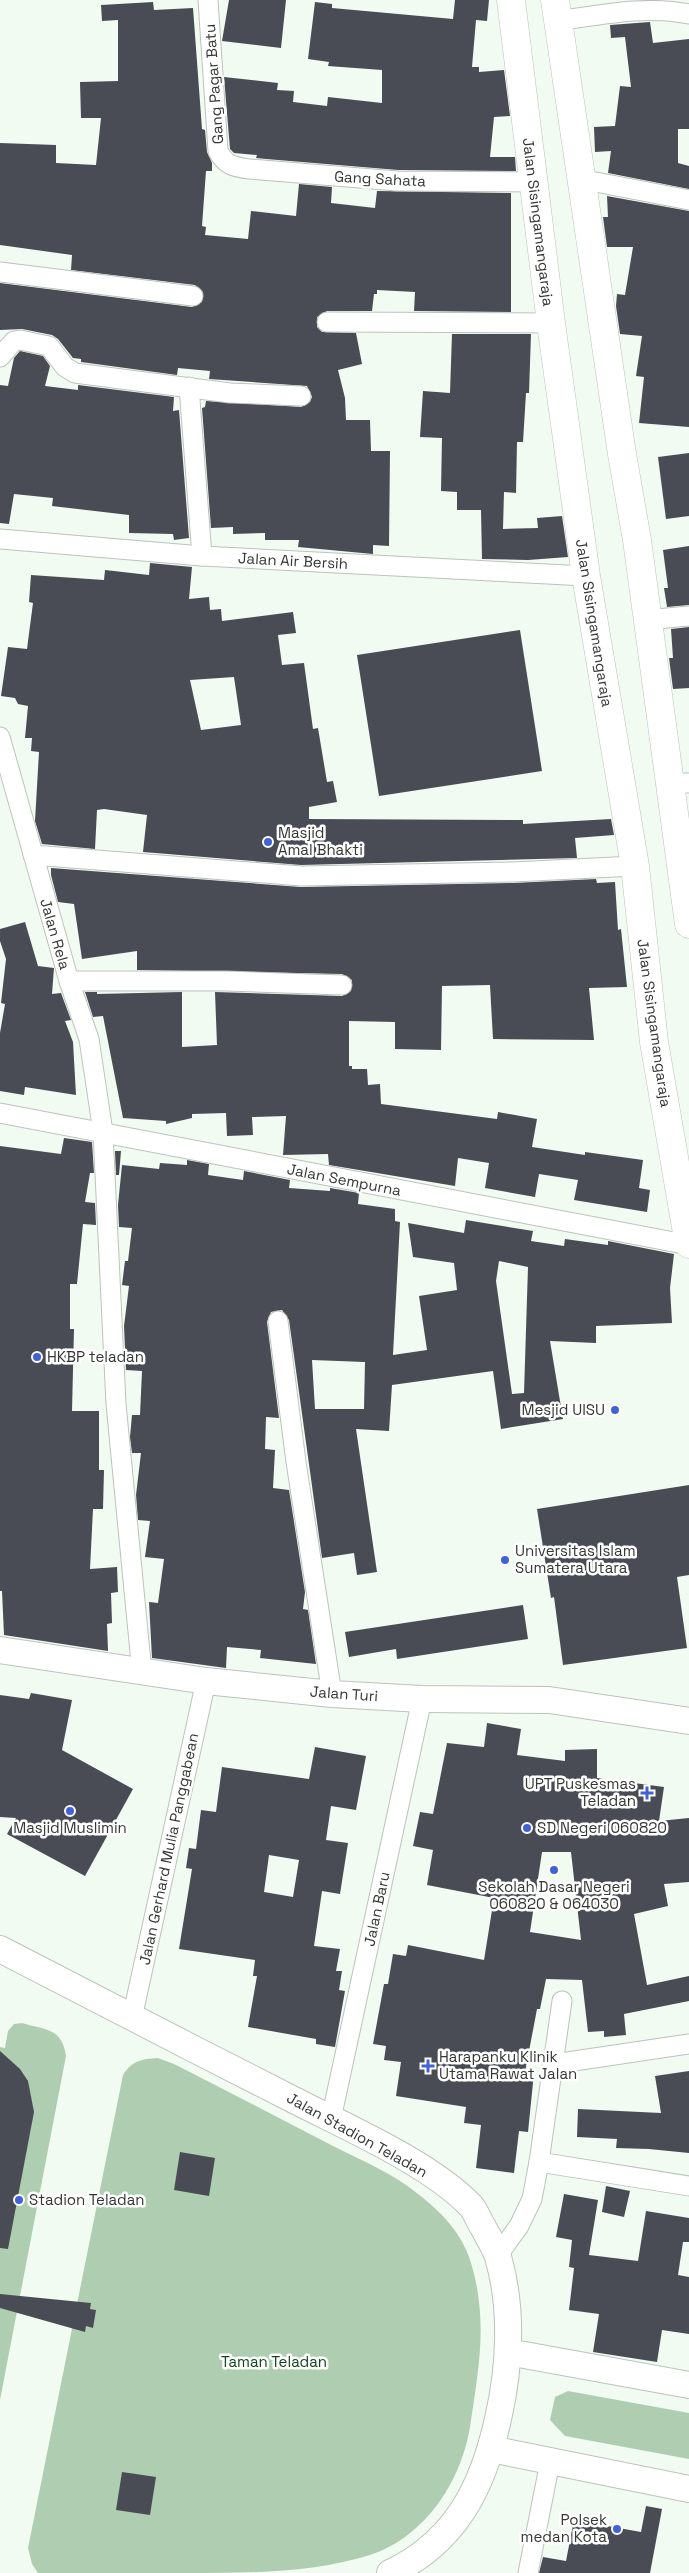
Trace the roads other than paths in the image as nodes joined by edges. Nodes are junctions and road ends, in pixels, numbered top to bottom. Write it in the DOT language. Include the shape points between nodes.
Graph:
graph roads {
  1 [pos="208,0"];
  2 [pos="511,0"];
  3 [pos="556,10"];
  4 [pos="689,14"];
  5 [pos="228,164"];
  6 [pos="580,178"];
  7 [pos="533,182"];
  8 [pos="689,200"];
  9 [pos="0,272"];
  10 [pos="193,296"];
  11 [pos="328,322"];
  12 [pos="551,324"];
  13 [pos="0,357"];
  14 [pos="190,387"];
  15 [pos="301,396"];
  16 [pos="0,539"];
  17 [pos="202,556"];
  18 [pos="586,576"];
  19 [pos="689,616"];
  20 [pos="646,620"];
  21 [pos="0,737"];
  22 [pos="679,783"];
  23 [pos="0,808"];
  24 [pos="19,811"];
  25 [pos="33,856"];
  26 [pos="634,866"];
  27 [pos="689,924"];
  28 [pos="68,981"];
  29 [pos="342,985"];
  30 [pos="0,1113"];
  31 [pos="103,1132"];
  32 [pos="689,1245"];
  33 [pos="278,1321"];
  34 [pos="0,1650"];
  35 [pos="142,1673"];
  36 [pos="206,1681"];
  37 [pos="332,1694"];
  38 [pos="422,1699"];
  39 [pos="689,1721"];
  40 [pos="0,1949"];
  41 [pos="562,2001"];
  42 [pos="132,2018"];
  43 [pos="689,2044"];
  44 [pos="554,2064"];
  45 [pos="331,2119"];
  46 [pos="540,2162"];
  47 [pos="689,2186"];
  48 [pos="498,2255"];
  49 [pos="508,2352"];
  50 [pos="689,2385"];
  51 [pos="491,2449"];
  52 [pos="550,2462"];
  53 [pos="689,2489"];
  54 [pos="390,2573"];
  55 [pos="528,2573"];
  1 -- 5 [label="street, Gang Pagar Batu" via="218,152"];
  2 -- 7 [label="main road, Jalan Sisingamangaraja"];
  3 -- 4 [label="street" via="644,10"];
  3 -- 6 [label="main road"];
  5 -- 7 [label="street, Gang Sahata" via="249,169 397,182"];
  6 -- 8 [label="street"];
  6 -- 20 [label="main road" via="637,540"];
  7 -- 12 [label="main road, Jalan Sisingamangaraja"];
  9 -- 10 [label="street"];
  11 -- 12 [label="street"];
  12 -- 18 [label="main road, Jalan Sisingamangaraja"];
  13 -- 14 [label="street" via="20,340 49,346 65,367 75,372"];
  14 -- 15 [label="street" via="230,394"];
  14 -- 17 [label="street"];
  16 -- 17 [label="street, Jalan Air Bersih"];
  17 -- 18 [label="street, Jalan Air Bersih"];
  18 -- 26 [label="main road, Jalan Sisingamangaraja"];
  19 -- 20 [label="street"];
  20 -- 22 [label="main road"];
  21 -- 24 [label="street, Jalan Rela"];
  22 -- 27 [label="main road"];
  23 -- 24 [label="street"];
  24 -- 25 [label="street, Jalan Rela"];
  25 -- 26 [label="street" via="301,876"];
  25 -- 28 [label="street, Jalan Rela"];
  26 -- 32 [label="main road, Jalan Sisingamangaraja" via="654,1042"];
  28 -- 29 [label="street" via="226,980"];
  28 -- 31 [label="street, Jalan Rela" via="89,1039"];
  30 -- 31 [label="street, Jalan Sempurna"];
  31 -- 32 [label="street, Jalan Sempurna"];
  31 -- 35 [label="street, Jalan Rela" via="116,1404"];
  33 -- 37 [label="street"];
  34 -- 35 [label="street, Jalan Turi"];
  35 -- 36 [label="street, Jalan Turi"];
  36 -- 37 [label="street, Jalan Turi"];
  36 -- 42 [label="street, Jalan Gerhard Mulia Panggabean"];
  37 -- 38 [label="street, Jalan Turi"];
  38 -- 39 [label="street, Jalan Turi" via="549,1700"];
  38 -- 45 [label="street, Jalan Baru"];
  40 -- 42 [label="street, Jalan Stadion Teladan"];
  41 -- 44 [label="street"];
  42 -- 45 [label="street, Jalan Stadion Teladan"];
  43 -- 44 [label="street"];
  44 -- 46 [label="street"];
  45 -- 48 [label="street, Jalan Stadion Teladan" via="426,2170 472,2207"];
  46 -- 47 [label="street"];
  46 -- 48 [label="street" via="532,2199 519,2226"];
  48 -- 49 [label="street, Jalan Stadion Teladan" via="507,2301"];
  49 -- 50 [label="street"];
  49 -- 51 [label="street, Jalan Stadion Teladan" via="503,2399"];
  51 -- 52 [label="street"];
  51 -- 54 [label="street, Jalan Stadion Teladan" via="471,2500 444,2537 408,2565"];
  52 -- 53 [label="street"];
  52 -- 55 [label="street"];
}
